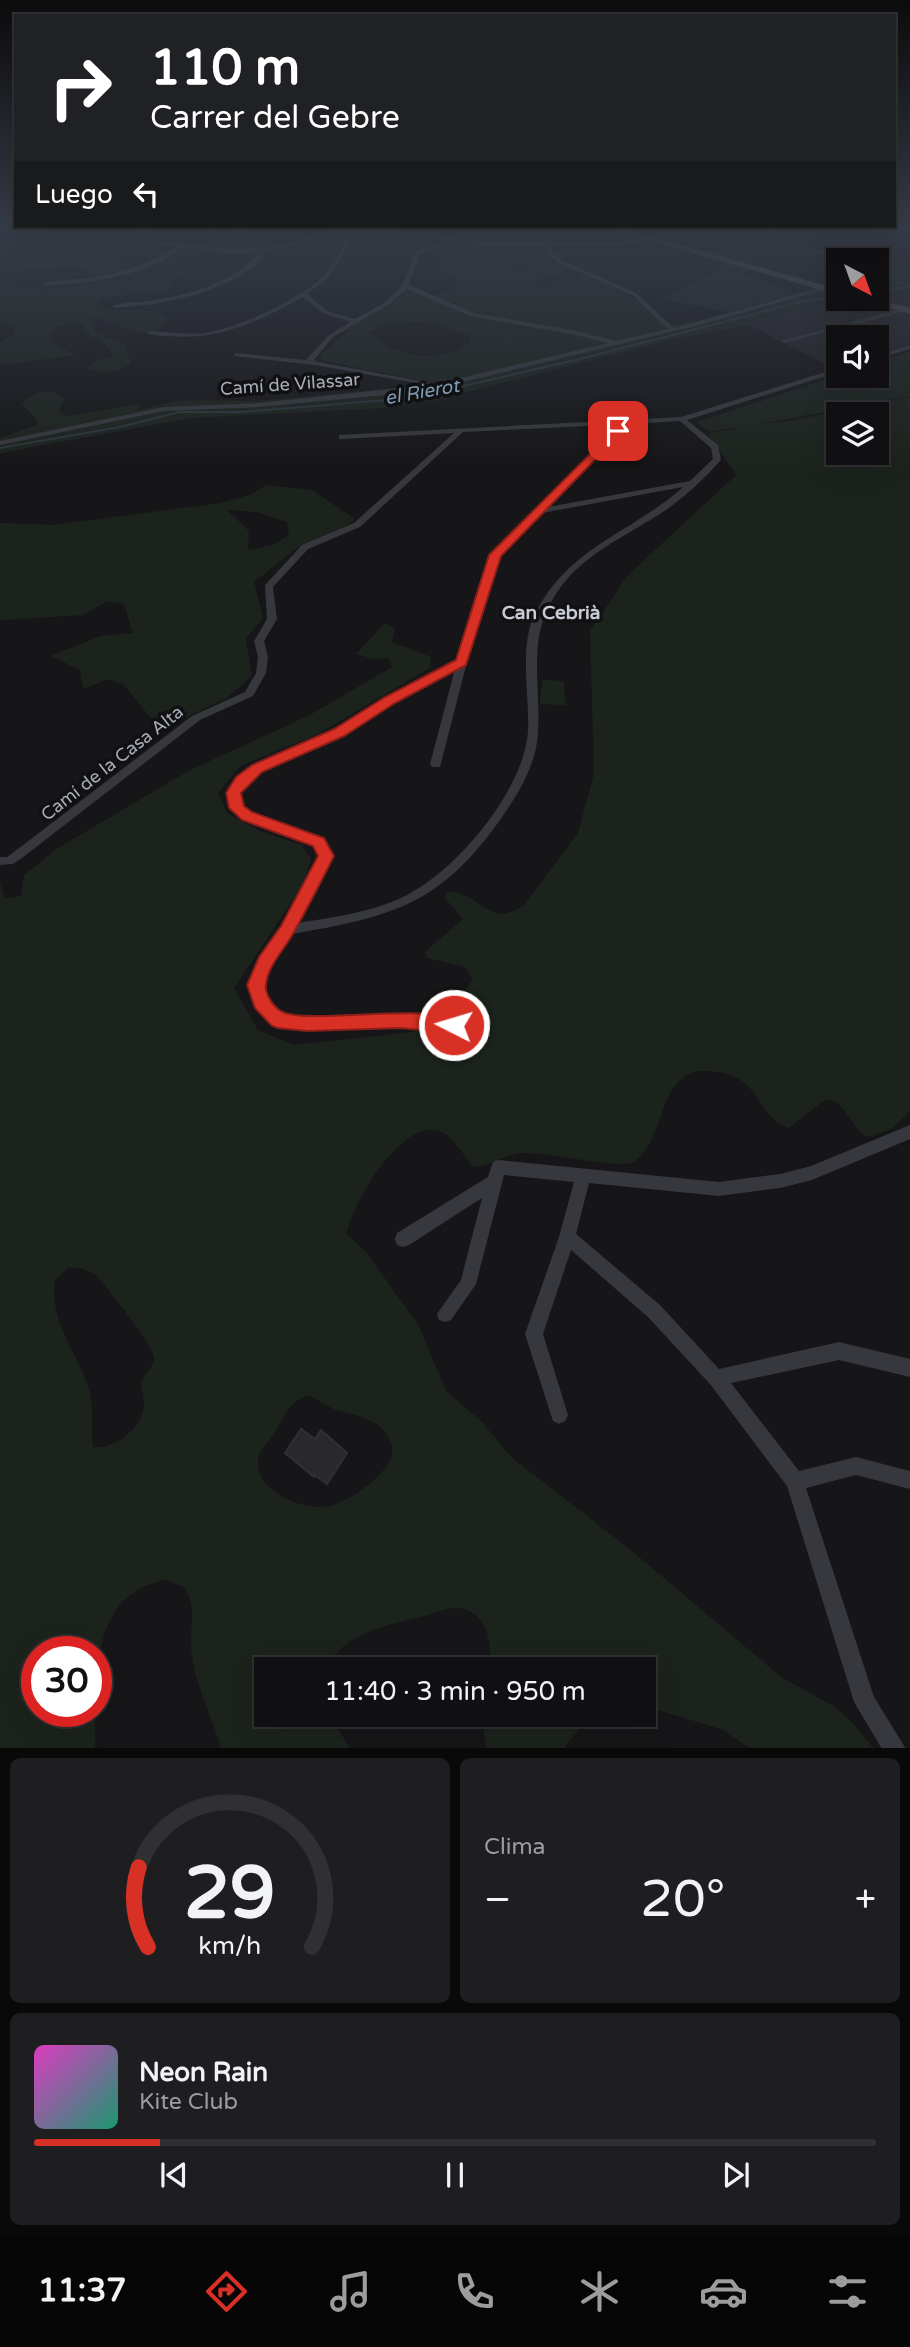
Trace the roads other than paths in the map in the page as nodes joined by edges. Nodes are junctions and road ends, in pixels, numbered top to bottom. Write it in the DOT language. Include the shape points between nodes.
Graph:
graph roads {
  1 [pos="115,306"];
  2 [pos="119,306"];
  3 [pos="279,306"];
  4 [pos="317,306"];
  5 [pos="383,306"];
  6 [pos="451,306"];
  7 [pos="647,306"];
  8 [pos="769,306"];
  9 [pos="889,306"];
  10 [pos="907,311"];
  11 [pos="355,321"];
  12 [pos="673,330"];
  13 [pos="150,333"];
  14 [pos="784,341"];
  15 [pos="614,344"];
  16 [pos="910,347"];
  17 [pos="889,354"];
  18 [pos="236,355"];
  19 [pos="308,362"];
  20 [pos="826,374"];
  21 [pos="440,385"];
  22 [pos="682,419"];
  23 [pos="644,422"];
  24 [pos="461,430"];
  25 [pos="342,437"];
  26 [pos="0,443"];
  27 [pos="692,483"];
  28 [pos="537,511"];
  29 [pos="462,662"];
  30 [pos="436,764"];
  31 [pos="0,861"];
  32 [pos="287,930"];
  33 [pos="454,1025"];
  34 [pos="909,1136"];
  35 [pos="496,1174"];
  36 [pos="583,1177"];
  37 [pos="567,1237"];
  38 [pos="403,1239"];
  39 [pos="445,1314"];
  40 [pos="910,1368"];
  41 [pos="716,1378"];
  42 [pos="559,1415"];
  43 [pos="910,1480"];
  44 [pos="794,1481"];
  45 [pos="895,1748"];
  1 -- 2 [label="street"];
  3 -- 13 [label="street" via="208,334"];
  4 -- 11 [label="street"];
  5 -- 11 [label="street"];
  6 -- 15 [label="street" via="472,315"];
  7 -- 12 [label="street"];
  8 -- 12 [label="street, Camí de Vilassar"];
  9 -- 10 [label="main road"];
  10 -- 14 [label="street"];
  11 -- 19 [label="street" via="331,336"];
  12 -- 15 [label="street, Camí de Vilassar"];
  15 -- 21 [label="street, Camí de Vilassar"];
  16 -- 17 [label="street"];
  18 -- 19 [label="street"];
  19 -- 21 [label="street"];
  20 -- 22 [label="street"];
  21 -- 26 [label="street, Camí de Vilassar" via="259,405 164,409"];
  22 -- 23 [label="street"];
  22 -- 27 [label="street" via="715,447 717,455"];
  23 -- 24 [label="street"];
  23 -- 28 [label="street" via="618,431"];
  24 -- 25 [label="street"];
  24 -- 31 [label="street, Camí de la Casa Alta" via="357,525 305,547 279,572 268,587 272,619 259,641 261,673 249,694 197,718 18,855"];
  27 -- 28 [label="street"];
  27 -- 32 [label="street" via="659,510 579,560 538,616 533,737 527,766 492,825 416,897 379,912"];
  28 -- 29 [label="street" via="495,555"];
  29 -- 30 [label="street"];
  29 -- 32 [label="street" via="339,732 257,768 241,781 234,793 237,808 247,816 319,842 326,856"];
  32 -- 33 [label="street" via="256,985 262,1003 278,1020"];
  34 -- 36 [label="street" via="812,1173 743,1186 719,1189"];
  35 -- 36 [label="street"];
  35 -- 38 [label="street"];
  35 -- 39 [label="street" via="468,1284"];
  36 -- 37 [label="street"];
  37 -- 41 [label="street" via="654,1311"];
  37 -- 42 [label="street" via="534,1334"];
  40 -- 41 [label="street" via="839,1351"];
  41 -- 44 [label="street"];
  43 -- 44 [label="street" via="856,1466"];
  44 -- 45 [label="street" via="865,1702"];
}
